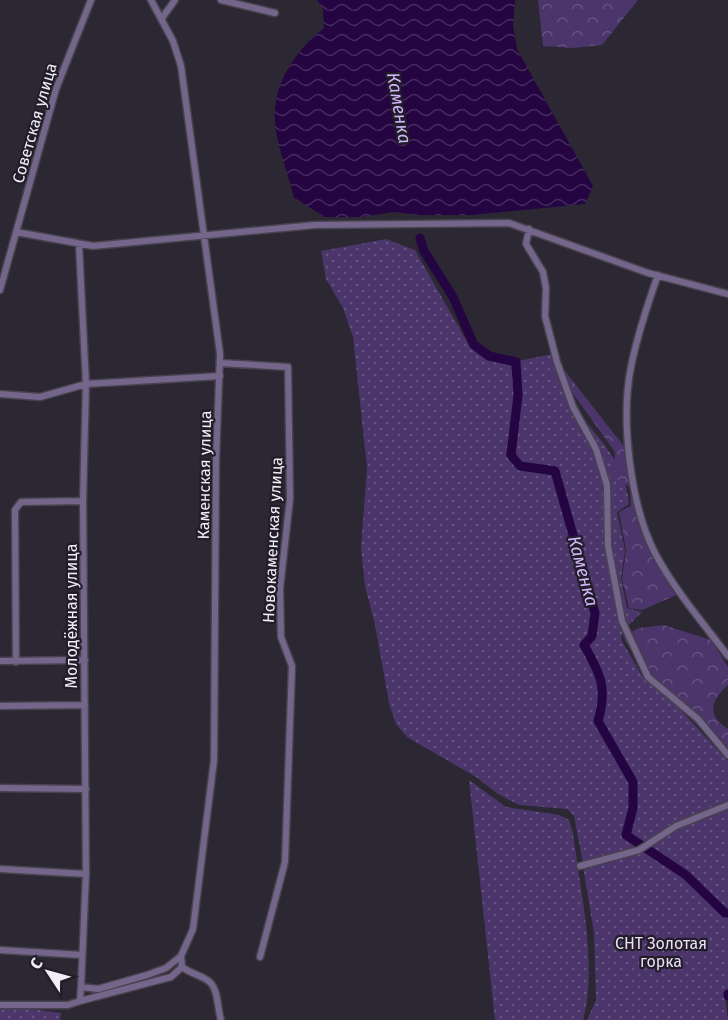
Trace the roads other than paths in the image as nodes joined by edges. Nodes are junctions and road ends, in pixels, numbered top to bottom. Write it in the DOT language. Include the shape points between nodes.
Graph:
graph roads {
  1 [pos="91,0"];
  2 [pos="151,0"];
  3 [pos="175,0"];
  4 [pos="221,0"];
  5 [pos="274,13"];
  6 [pos="162,18"];
  7 [pos="529,230"];
  8 [pos="16,232"];
  9 [pos="202,235"];
  10 [pos="80,245"];
  11 [pos="658,275"];
  12 [pos="0,290"];
  13 [pos="728,294"];
  14 [pos="220,363"];
  15 [pos="220,376"];
  16 [pos="86,384"];
  17 [pos="0,394"];
  18 [pos="83,501"];
  19 [pos="728,656"];
  20 [pos="86,660"];
  21 [pos="0,661"];
  22 [pos="16,662"];
  23 [pos="85,705"];
  24 [pos="0,706"];
  25 [pos="728,755"];
  26 [pos="0,788"];
  27 [pos="86,789"];
  28 [pos="728,806"];
  29 [pos="580,866"];
  30 [pos="0,869"];
  31 [pos="86,874"];
  32 [pos="0,950"];
  33 [pos="82,955"];
  34 [pos="181,956"];
  35 [pos="260,957"];
  36 [pos="182,967"];
  37 [pos="81,987"];
  38 [pos="80,1000"];
  39 [pos="0,1005"];
  40 [pos="221,1020"];
  1 -- 8 [label="street, Советская улица" via="56,88"];
  2 -- 6 [label="street, Каменская улица"];
  3 -- 6 [label="street"];
  4 -- 5 [label="street"];
  6 -- 9 [label="street, Каменская улица" via="181,66"];
  7 -- 9 [label="street" via="509,223 407,223 315,225"];
  7 -- 11 [label="street"];
  7 -- 25 [label="street" via="526,244 543,272 546,288 549,338 607,485 608,546 622,621 648,677 698,719"];
  8 -- 10 [label="street"];
  8 -- 12 [label="street, Советская улица"];
  9 -- 10 [label="street" via="131,244"];
  9 -- 14 [label="street, Каменская улица"];
  10 -- 16 [label="street, Молодёжная улица"];
  11 -- 13 [label="street"];
  11 -- 19 [label="street" via="630,370 627,433 633,479 643,525 657,556"];
  14 -- 15 [label="street, Каменская улица"];
  14 -- 35 [label="street, Новокаменская улица" via="288,367 290,498 280,589 281,637 292,666 285,862"];
  15 -- 16 [label="street"];
  15 -- 34 [label="street, Каменская улица" via="214,760 192,929"];
  16 -- 17 [label="street" via="40,397"];
  16 -- 18 [label="street, Молодёжная улица"];
  18 -- 20 [label="street, Молодёжная улица"];
  18 -- 22 [label="street" via="21,502 15,510"];
  20 -- 22 [label="street"];
  20 -- 23 [label="street, Молодёжная улица"];
  21 -- 22 [label="street"];
  23 -- 24 [label="street"];
  23 -- 27 [label="street, Молодёжная улица"];
  26 -- 27 [label="street"];
  27 -- 31 [label="street, Молодёжная улица"];
  28 -- 29 [label="street" via="676,826 639,850"];
  30 -- 31 [label="street"];
  31 -- 33 [label="street, Молодёжная улица"];
  32 -- 33 [label="street"];
  33 -- 37 [label="street, Молодёжная улица"];
  34 -- 36 [label="street"];
  34 -- 37 [label="street" via="166,968 147,975 98,989"];
  36 -- 38 [label="street" via="171,977"];
  36 -- 40 [label="street" via="214,987"];
  37 -- 38 [label="street, Молодёжная улица"];
  38 -- 39 [label="street" via="68,1005"];
}
